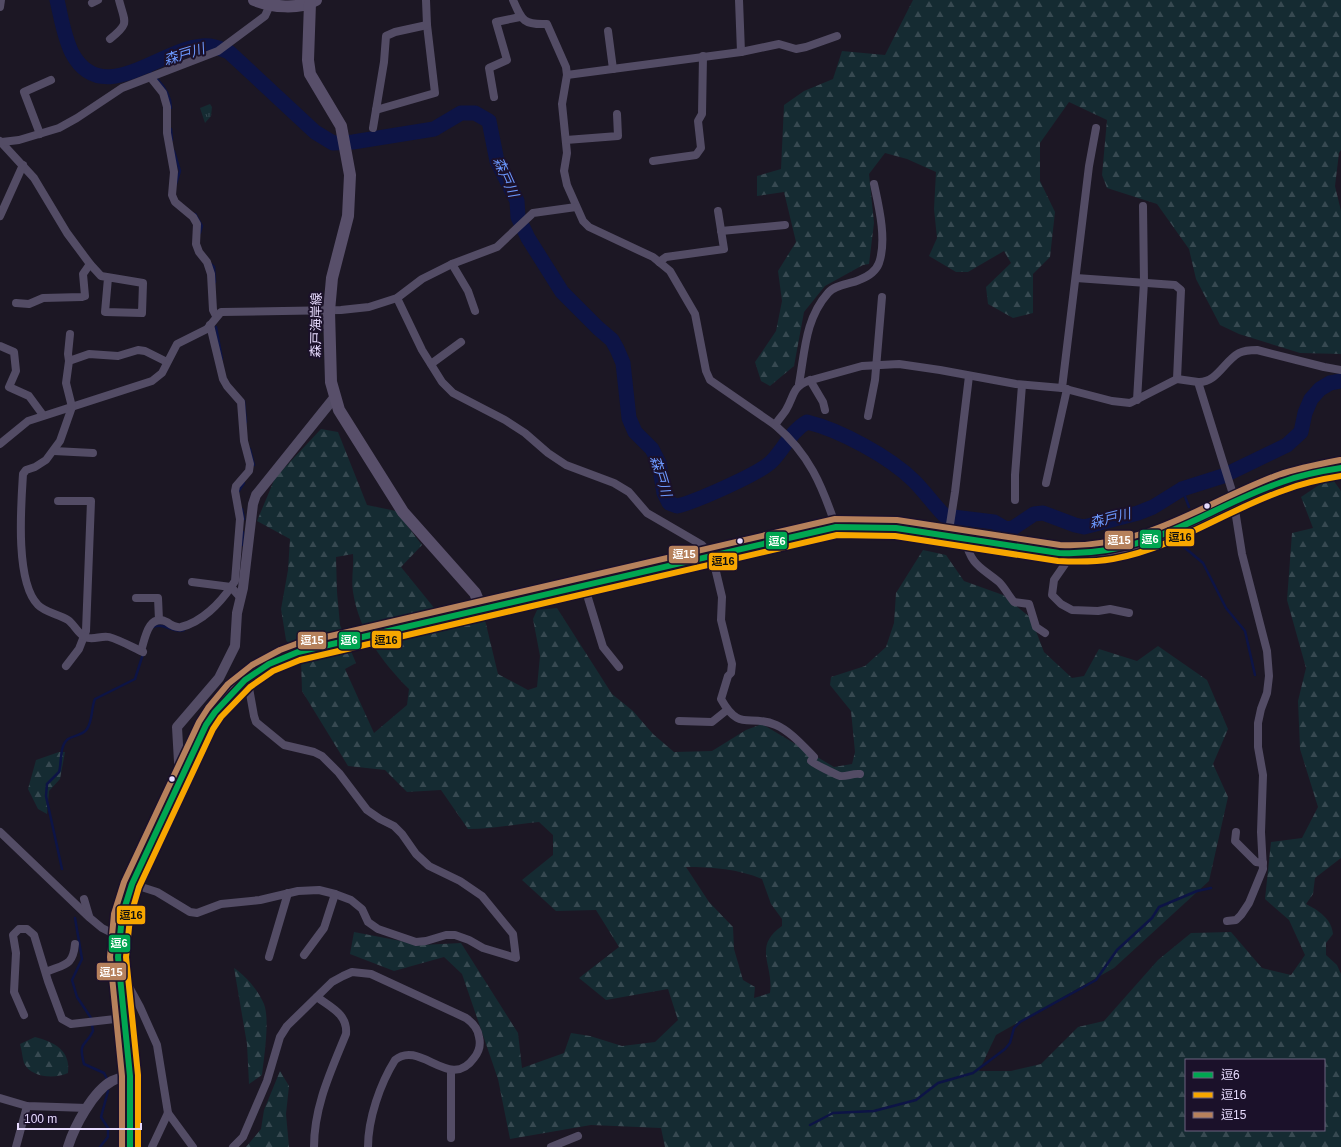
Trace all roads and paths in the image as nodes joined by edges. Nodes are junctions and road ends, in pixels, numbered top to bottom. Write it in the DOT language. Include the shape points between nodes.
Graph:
graph roads {
  1 [pos="1,0"];
  2 [pos="119,0"];
  3 [pos="254,0"];
  4 [pos="426,0"];
  5 [pos="513,0"];
  6 [pos="740,0"];
  7 [pos="313,2"];
  8 [pos="270,5"];
  9 [pos="0,7"];
  10 [pos="520,17"];
  11 [pos="427,25"];
  12 [pos="608,31"];
  13 [pos="837,36"];
  14 [pos="110,39"];
  15 [pos="741,52"];
  16 [pos="703,56"];
  17 [pos="613,68"];
  18 [pos="567,75"];
  19 [pos="154,76"];
  20 [pos="51,80"];
  21 [pos="494,97"];
  22 [pos="376,110"];
  23 [pos="617,114"];
  24 [pos="373,128"];
  25 [pos="1096,128"];
  26 [pos="40,134"];
  27 [pos="566,140"];
  28 [pos="1,142"];
  29 [pos="653,161"];
  30 [pos="23,165"];
  31 [pos="874,184"];
  32 [pos="1144,206"];
  33 [pos="576,207"];
  34 [pos="718,211"];
  35 [pos="0,216"];
  36 [pos="785,225"];
  37 [pos="721,231"];
  38 [pos="659,262"];
  39 [pos="90,264"];
  40 [pos="452,264"];
  41 [pos="108,278"];
  42 [pos="1076,278"];
  43 [pos="1144,282"];
  44 [pos="397,298"];
  45 [pos="882,298"];
  46 [pos="16,303"];
  47 [pos="329,311"];
  48 [pos="476,311"];
  49 [pos="216,316"];
  50 [pos="210,326"];
  51 [pos="70,334"];
  52 [pos="461,342"];
  53 [pos="0,346"];
  54 [pos="69,361"];
  55 [pos="167,362"];
  56 [pos="431,364"];
  57 [pos="876,365"];
  58 [pos="1341,370"];
  59 [pos="969,376"];
  60 [pos="1177,379"];
  61 [pos="810,380"];
  62 [pos="1198,382"];
  63 [pos="799,384"];
  64 [pos="1022,385"];
  65 [pos="1064,388"];
  66 [pos="334,398"];
  67 [pos="1137,400"];
  68 [pos="72,407"];
  69 [pos="825,410"];
  70 [pos="43,415"];
  71 [pos="868,416"];
  72 [pos="775,425"];
  73 [pos="0,444"];
  74 [pos="54,451"];
  75 [pos="93,453"];
  76 [pos="1341,468"];
  77 [pos="1046,483"];
  78 [pos="1015,500"];
  79 [pos="58,501"];
  80 [pos="1235,502"];
  81 [pos="836,527"];
  82 [pos="948,537"];
  83 [pos="965,539"];
  84 [pos="1072,554"];
  85 [pos="712,555"];
  86 [pos="192,582"];
  87 [pos="584,585"];
  88 [pos="232,588"];
  89 [pos="239,596"];
  90 [pos="136,598"];
  91 [pos="482,610"];
  92 [pos="1129,613"];
  93 [pos="444,617"];
  94 [pos="159,620"];
  95 [pos="1045,632"];
  96 [pos="84,637"];
  97 [pos="298,652"];
  98 [pos="66,666"];
  99 [pos="619,666"];
  100 [pos="247,677"];
  101 [pos="727,710"];
  102 [pos="679,721"];
  103 [pos="184,772"];
  104 [pos="860,774"];
  105 [pos="0,832"];
  106 [pos="1236,832"];
  107 [pos="1263,863"];
  108 [pos="132,884"];
  109 [pos="288,893"];
  110 [pos="335,894"];
  111 [pos="84,899"];
  112 [pos="90,918"];
  113 [pos="1227,921"];
  114 [pos="118,936"];
  115 [pos="75,944"];
  116 [pos="304,955"];
  117 [pos="269,956"];
  118 [pos="46,972"];
  119 [pos="120,977"];
  120 [pos="316,997"];
  121 [pos="24,1015"];
  122 [pos="124,1018"];
  123 [pos="451,1070"];
  124 [pos="130,1076"];
  125 [pos="0,1098"];
  126 [pos="27,1106"];
  127 [pos="87,1108"];
  128 [pos="168,1112"];
  129 [pos="578,1136"];
  130 [pos="451,1138"];
  131 [pos="16,1147"];
  132 [pos="68,1147"];
  133 [pos="133,1147"];
  134 [pos="152,1147"];
  135 [pos="193,1147"];
  136 [pos="233,1147"];
  137 [pos="314,1147"];
  138 [pos="368,1147"];
  139 [pos="551,1147"];
  1 -- 9 [label="street"];
  2 -- 14 [label="street" via="124,28"];
  3 -- 8 [label="main road, 森戸海岸線"];
  4 -- 11 [label="street"];
  5 -- 10 [label="street"];
  6 -- 15 [label="street"];
  7 -- 8 [label="main road, 森戸海岸線" via="288,6"];
  7 -- 47 [label="main road, 森戸海岸線" via="308,60 310,74 344,134 350,186 348,216 332,278"];
  8 -- 19 [label="street" via="264,16 219,50"];
  10 -- 18 [label="street" via="533,25 547,24"];
  10 -- 21 [label="street" via="496,22 507,60 489,68"];
  11 -- 22 [label="street" via="386,36"];
  11 -- 22 [label="street" via="435,93"];
  12 -- 17 [label="street"];
  13 -- 15 [label="street" via="796,49 779,44"];
  15 -- 16 [label="street"];
  16 -- 17 [label="street"];
  16 -- 29 [label="street" via="702,114 698,121 701,148 696,155"];
  17 -- 18 [label="street"];
  18 -- 27 [label="street" via="562,104"];
  19 -- 26 [label="street" via="122,88 77,118 59,128"];
  19 -- 49 [label="street" via="167,107 167,133 174,172 172,195 175,202 193,217 197,224 196,244 209,267 213,310"];
  20 -- 26 [label="street" via="24,92"];
  22 -- 24 [label="street"];
  23 -- 27 [label="street" via="618,136"];
  25 -- 42 [label="street"];
  26 -- 28 [label="street"];
  27 -- 33 [label="street" via="566,185"];
  28 -- 30 [label="street"];
  30 -- 35 [label="street"];
  30 -- 39 [label="street"];
  31 -- 63 [label="street" via="881,218 882,246 879,263 873,272 860,280 830,290 819,303 805,339"];
  32 -- 43 [label="street"];
  33 -- 38 [label="street" via="589,227"];
  33 -- 40 [label="street" via="540,211 518,226 497,247"];
  34 -- 37 [label="street"];
  36 -- 37 [label="street"];
  37 -- 38 [label="street" via="724,249 666,257"];
  38 -- 72 [label="street" via="670,271 695,314 710,380"];
  39 -- 41 [label="street" via="101,276"];
  39 -- 46 [label="street" via="83,274 85,296 43,298 29,304"];
  40 -- 44 [label="street" via="422,279"];
  40 -- 48 [label="street"];
  41 -- 41 [label="street" via="105,312 142,313 143,283"];
  42 -- 43 [label="street"];
  42 -- 65 [label="street"];
  43 -- 60 [label="street" via="1175,285 1181,290"];
  43 -- 67 [label="street"];
  44 -- 47 [label="street" via="369,308"];
  44 -- 56 [label="street"];
  45 -- 57 [label="street"];
  47 -- 49 [label="street" via="224,312"];
  47 -- 66 [label="main road, 森戸海岸線" via="331,382"];
  49 -- 50 [label="street"];
  50 -- 55 [label="street" via="177,344"];
  50 -- 88 [label="street" via="223,379 243,408 244,441 250,464 249,471 236,486 235,491 240,519 235,581"];
  51 -- 54 [label="street"];
  52 -- 56 [label="street"];
  53 -- 70 [label="street" via="14,352 16,371 9,387 29,396"];
  54 -- 55 [label="street" via="89,354 118,356 138,350"];
  54 -- 68 [label="street" via="66,383"];
  55 -- 68 [label="street" via="162,372 152,381"];
  56 -- 85 [label="street" via="453,393 505,420 566,465 614,483 629,492 647,513 702,545"];
  57 -- 59 [label="street" via="907,365"];
  57 -- 61 [label="street" via="849,368"];
  57 -- 71 [label="street"];
  58 -- 62 [label="street" via="1324,368 1264,351 1246,350 1208,380"];
  59 -- 64 [label="street"];
  59 -- 82 [label="street"];
  60 -- 62 [label="street"];
  60 -- 67 [label="street"];
  61 -- 63 [label="street"];
  61 -- 69 [label="street"];
  62 -- 80 [label="street"];
  63 -- 72 [label="street"];
  64 -- 65 [label="street"];
  64 -- 78 [label="street"];
  65 -- 67 [label="street" via="1112,401 1130,403"];
  65 -- 77 [label="street"];
  66 -- 89 [label="street" via="256,495 243,588"];
  66 -- 91 [label="main road, 森戸海岸線" via="399,506 475,593"];
  68 -- 70 [label="street"];
  68 -- 74 [label="street"];
  70 -- 73 [label="street" via="28,421"];
  72 -- 81 [label="street" via="803,453 818,481"];
  74 -- 75 [label="street"];
  74 -- 96 [label="street" via="40,464 23,474 20,534 26,579 30,591 42,609 69,621"];
  76 -- 80 [label="highway" via="1300,475"];
  79 -- 96 [label="street" via="91,501 87,624"];
  80 -- 84 [label="highway" via="1156,539 1110,551"];
  80 -- 107 [label="street" via="1242,554 1267,651 1269,676 1258,723 1258,747 1263,775"];
  81 -- 82 [label="highway" via="882,527"];
  81 -- 85 [label="highway"];
  82 -- 83 [label="highway"];
  83 -- 84 [label="highway"];
  83 -- 95 [label="street" via="977,567 999,582 1014,602 1028,604 1036,627"];
  84 -- 92 [label="street" via="1054,580 1052,594 1061,604 1072,610 1098,612 1110,609"];
  85 -- 87 [label="highway"];
  85 -- 101 [label="street" via="722,597 724,639 732,664 731,674 728,676 721,699"];
  86 -- 88 [label="street"];
  87 -- 91 [label="highway"];
  87 -- 99 [label="street" via="603,647"];
  88 -- 89 [label="street"];
  88 -- 94 [label="street" via="206,614 185,625 177,627"];
  89 -- 103 [label="street" via="236,646 219,678 177,727 179,762"];
  90 -- 94 [label="street" via="158,598"];
  91 -- 93 [label="highway"];
  94 -- 96 [label="street" via="147,629 142,652 107,637"];
  96 -- 98 [label="street" via="79,649"];
  97 -- 100 [label="highway" via="270,663"];
  100 -- 103 [label="highway" via="216,709"];
  100 -- 110 [label="street" via="256,722 284,745 322,756 339,773 367,810 394,826 429,866 460,881 482,896 513,934 516,958 483,948 455,935 416,942 378,929 368,922 362,909 351,900"];
  101 -- 102 [label="street" via="712,722"];
  101 -- 104 [label="street" via="735,718 776,725 814,757 811,761 815,765 827,768 839,776"];
  103 -- 108 [label="highway"];
  105 -- 112 [label="street"];
  106 -- 107 [label="street" via="1235,840 1256,862"];
  107 -- 113 [label="street" via="1260,877 1241,915 1236,920"];
  108 -- 109 [label="street" via="157,892 190,912 197,913 221,904 260,900"];
  108 -- 114 [label="highway"];
  109 -- 110 [label="street" via="319,890"];
  109 -- 117 [label="street"];
  110 -- 116 [label="street" via="324,928"];
  111 -- 112 [label="street"];
  112 -- 114 [label="street"];
  114 -- 119 [label="highway"];
  115 -- 118 [label="street" via="74,956 70,961"];
  118 -- 121 [label="street" via="34,935 27,929 15,931 14,992"];
  118 -- 122 [label="street" via="62,1019 71,1024"];
  119 -- 122 [label="highway"];
  119 -- 128 [label="street" via="128,985 155,1038"];
  120 -- 123 [label="street" via="342,976 362,972 380,977 466,1018 479,1032 478,1053 466,1066"];
  120 -- 136 [label="street" via="287,1026 280,1037 264,1088 243,1137"];
  120 -- 137 [label="street" via="340,1014 347,1027 320,1098 314,1125"];
  122 -- 124 [label="highway"];
  123 -- 130 [label="street"];
  123 -- 138 [label="street" via="415,1055 404,1055 396,1060 373,1112"];
  124 -- 127 [label="street" via="112,1081"];
  124 -- 133 [label="highway"];
  125 -- 126 [label="street"];
  126 -- 127 [label="street"];
  126 -- 131 [label="street"];
  127 -- 132 [label="street" via="74,1128"];
  128 -- 134 [label="street"];
  128 -- 135 [label="street"];
  129 -- 139 [label="street"];
}
